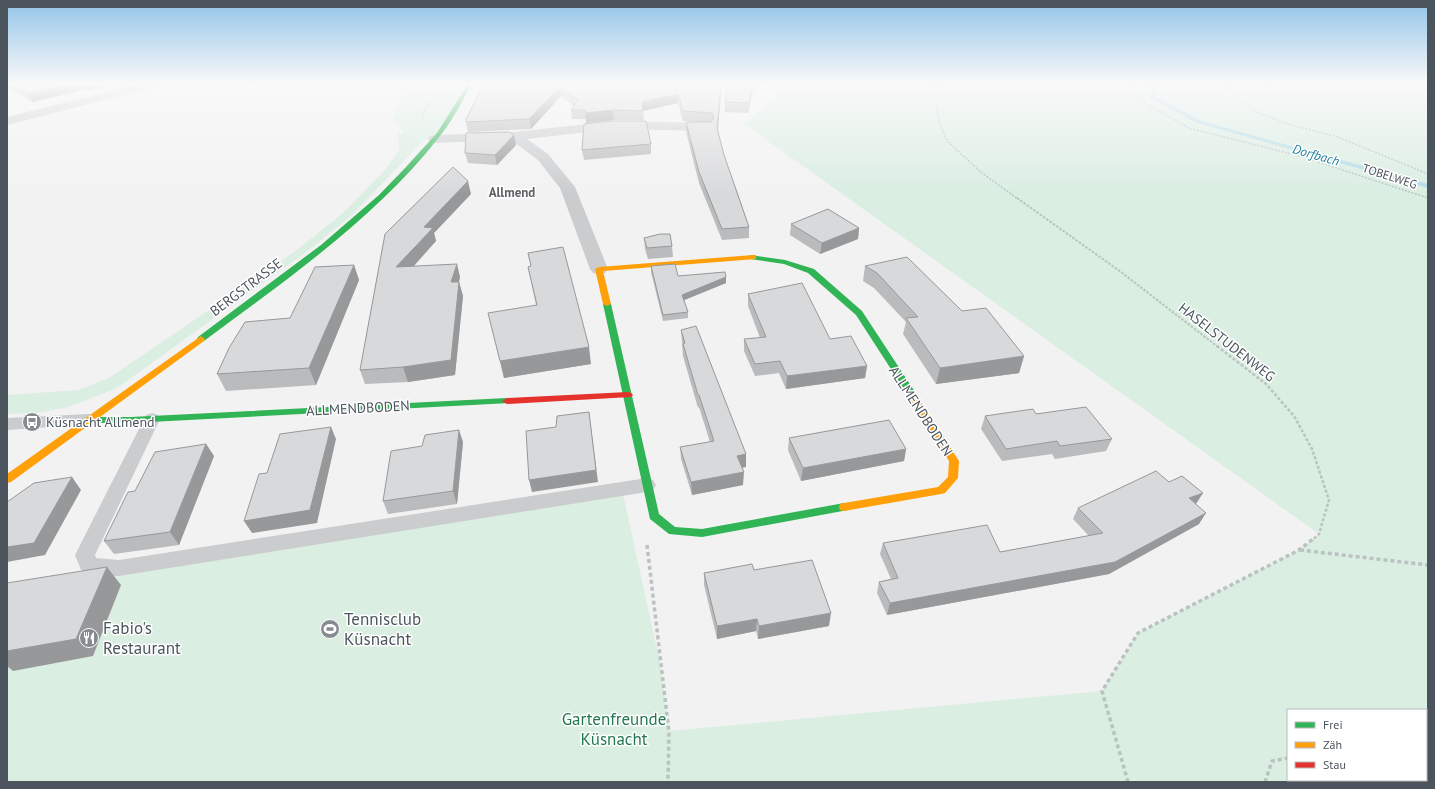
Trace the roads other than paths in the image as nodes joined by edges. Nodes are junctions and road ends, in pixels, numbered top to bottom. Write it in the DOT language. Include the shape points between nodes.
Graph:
graph roads {
  1 [pos="447,121"];
  2 [pos="706,127"];
  3 [pos="514,136"];
  4 [pos="435,139"];
  5 [pos="599,269"];
  6 [pos="628,395"];
  7 [pos="152,419"];
  8 [pos="89,420"];
  9 [pos="7,424"];
  10 [pos="7,479"];
  11 [pos="648,485"];
  1 -- 4 [label="street, BERGSTRASSE"];
  2 -- 3 [label="street" via="614,125"];
  3 -- 4 [label="street"];
  3 -- 5 [label="street" via="543,157 567,187"];
  4 -- 8 [label="street, BERGSTRASSE" via="399,179 323,248"];
  5 -- 6 [label="street"];
  5 -- 11 [label="street, ALLMENDBODEN" via="753,257 785,262 810,271 859,313 954,461 953,478 941,490 702,533 673,531 654,516"];
  6 -- 7 [label="street, ALLMENDBODEN"];
  6 -- 11 [label="street"];
  7 -- 8 [label="street, ALLMENDBODEN"];
  7 -- 11 [label="lane" via="85,555 88,564 101,568 119,568"];
  8 -- 9 [label="lane"];
  8 -- 10 [label="street, BERGSTRASSE"];
}
